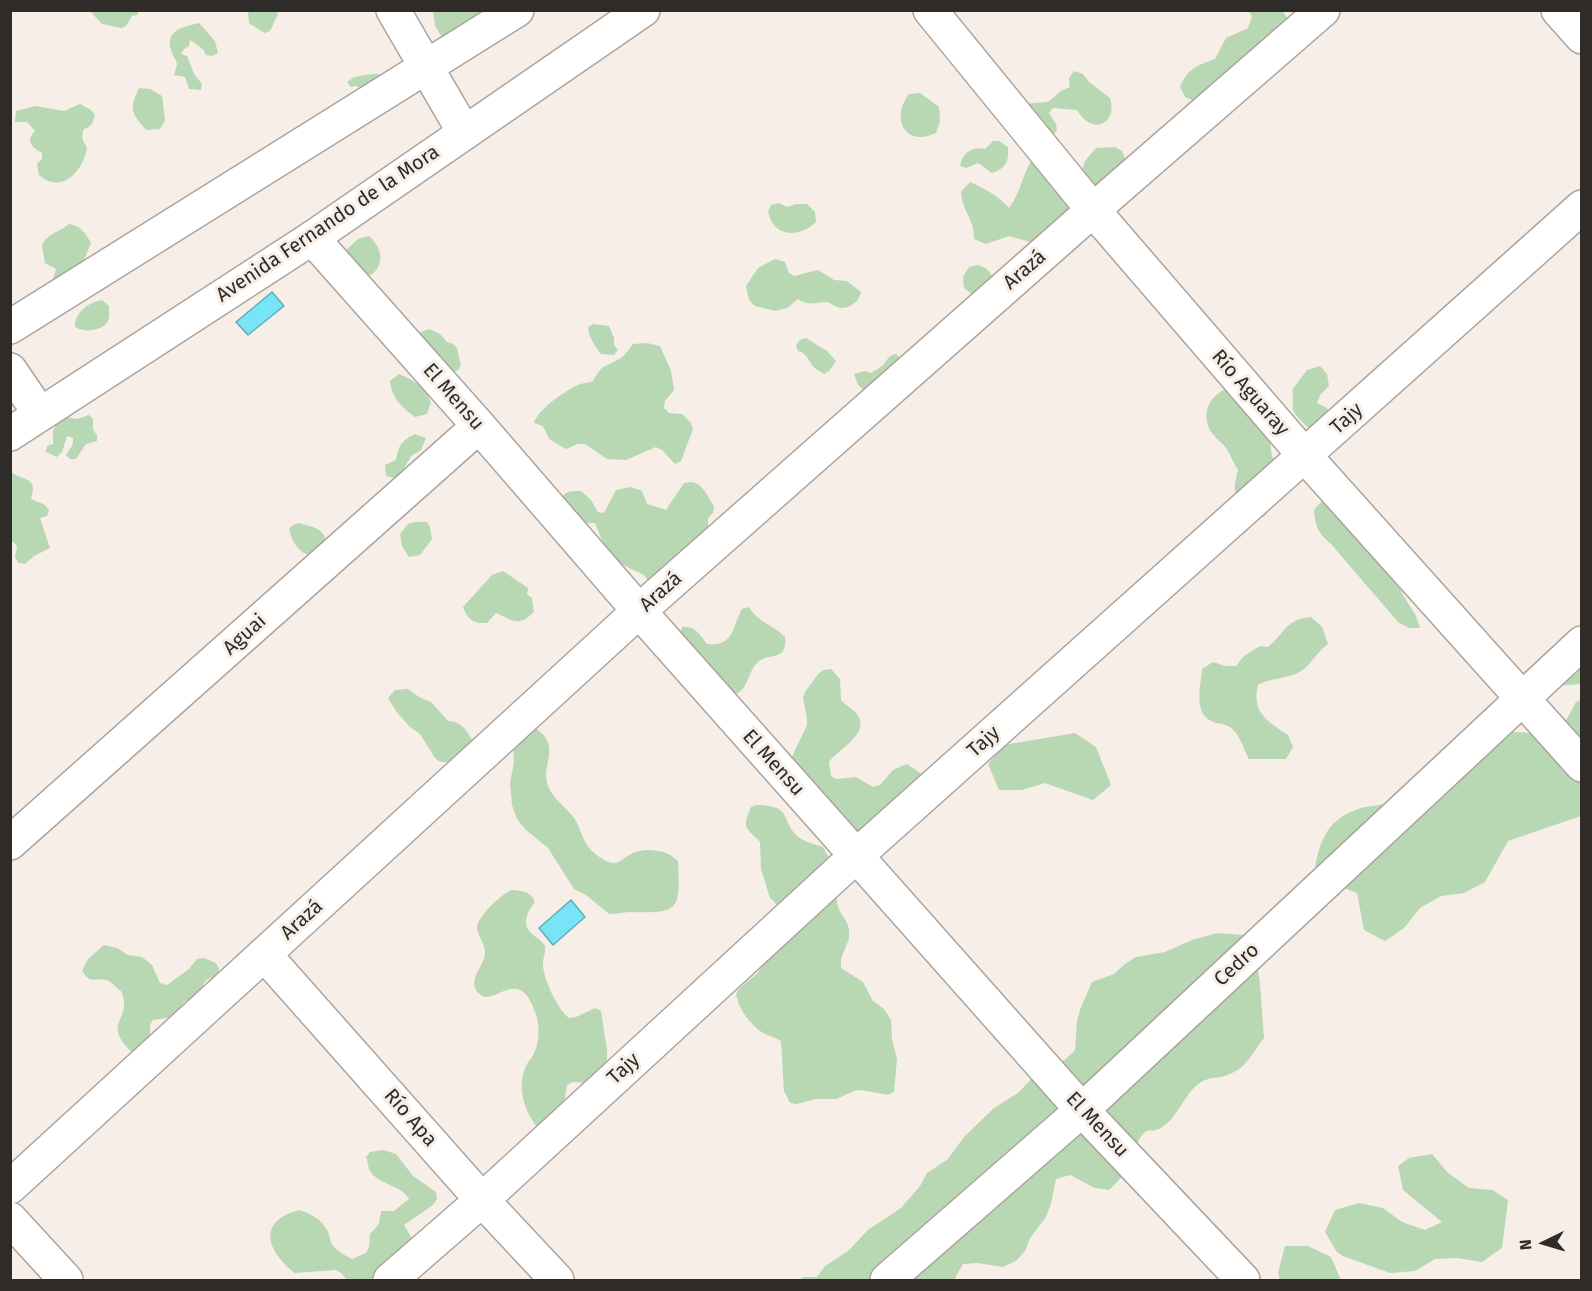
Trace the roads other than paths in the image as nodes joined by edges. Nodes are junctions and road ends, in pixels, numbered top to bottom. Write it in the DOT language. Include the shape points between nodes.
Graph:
graph roads {
  1 [pos="393,10"];
  2 [pos="517,10"];
  3 [pos="643,10"];
  4 [pos="930,10"];
  5 [pos="1323,10"];
  6 [pos="1558,10"];
  7 [pos="1581,37"];
  8 [pos="427,67"];
  9 [pos="464,132"];
  10 [pos="1581,207"];
  11 [pos="1092,210"];
  12 [pos="312,238"];
  13 [pos="10,327"];
  14 [pos="10,370"];
  15 [pos="40,414"];
  16 [pos="479,426"];
  17 [pos="10,434"];
  18 [pos="1305,456"];
  19 [pos="639,611"];
  20 [pos="1581,643"];
  21 [pos="1521,698"];
  22 [pos="1581,765"];
  23 [pos="10,843"];
  24 [pos="856,856"];
  25 [pos="264,954"];
  26 [pos="1082,1110"];
  27 [pos="10,1187"];
  28 [pos="482,1200"];
  29 [pos="10,1219"];
  30 [pos="66,1281"];
  31 [pos="390,1281"];
  32 [pos="558,1281"];
  33 [pos="887,1281"];
  34 [pos="1243,1281"];
  1 -- 8 [label="street"];
  2 -- 8 [label="street"];
  3 -- 9 [label="street, Avenida Fernando de la Mora"];
  4 -- 11 [label="street, Río Aguaray"];
  5 -- 11 [label="street, Arazá"];
  6 -- 7 [label="street"];
  8 -- 9 [label="street"];
  8 -- 13 [label="street"];
  9 -- 12 [label="street, Avenida Fernando de la Mora"];
  10 -- 18 [label="street, Tajy"];
  11 -- 18 [label="street, Río Aguaray"];
  11 -- 19 [label="street, Arazá"];
  12 -- 15 [label="street, Avenida Fernando de la Mora"];
  12 -- 16 [label="street, El Mensu"];
  14 -- 15 [label="street"];
  15 -- 17 [label="street, Avenida Fernando de la Mora"];
  16 -- 19 [label="street, El Mensu"];
  16 -- 23 [label="street, Aguai"];
  18 -- 21 [label="street, Río Aguaray"];
  18 -- 24 [label="street, Tajy"];
  19 -- 24 [label="street, El Mensu"];
  19 -- 25 [label="street, Arazá"];
  20 -- 21 [label="street, Cedro"];
  21 -- 22 [label="street, Río Aguaray"];
  21 -- 26 [label="street, Cedro"];
  24 -- 26 [label="street, El Mensu"];
  24 -- 28 [label="street, Tajy"];
  25 -- 27 [label="street, Arazá"];
  25 -- 28 [label="street, Río Apa"];
  26 -- 33 [label="street, Cedro"];
  26 -- 34 [label="street, El Mensu"];
  28 -- 31 [label="street, Tajy"];
  28 -- 32 [label="street, Río Apa"];
  29 -- 30 [label="street"];
}
